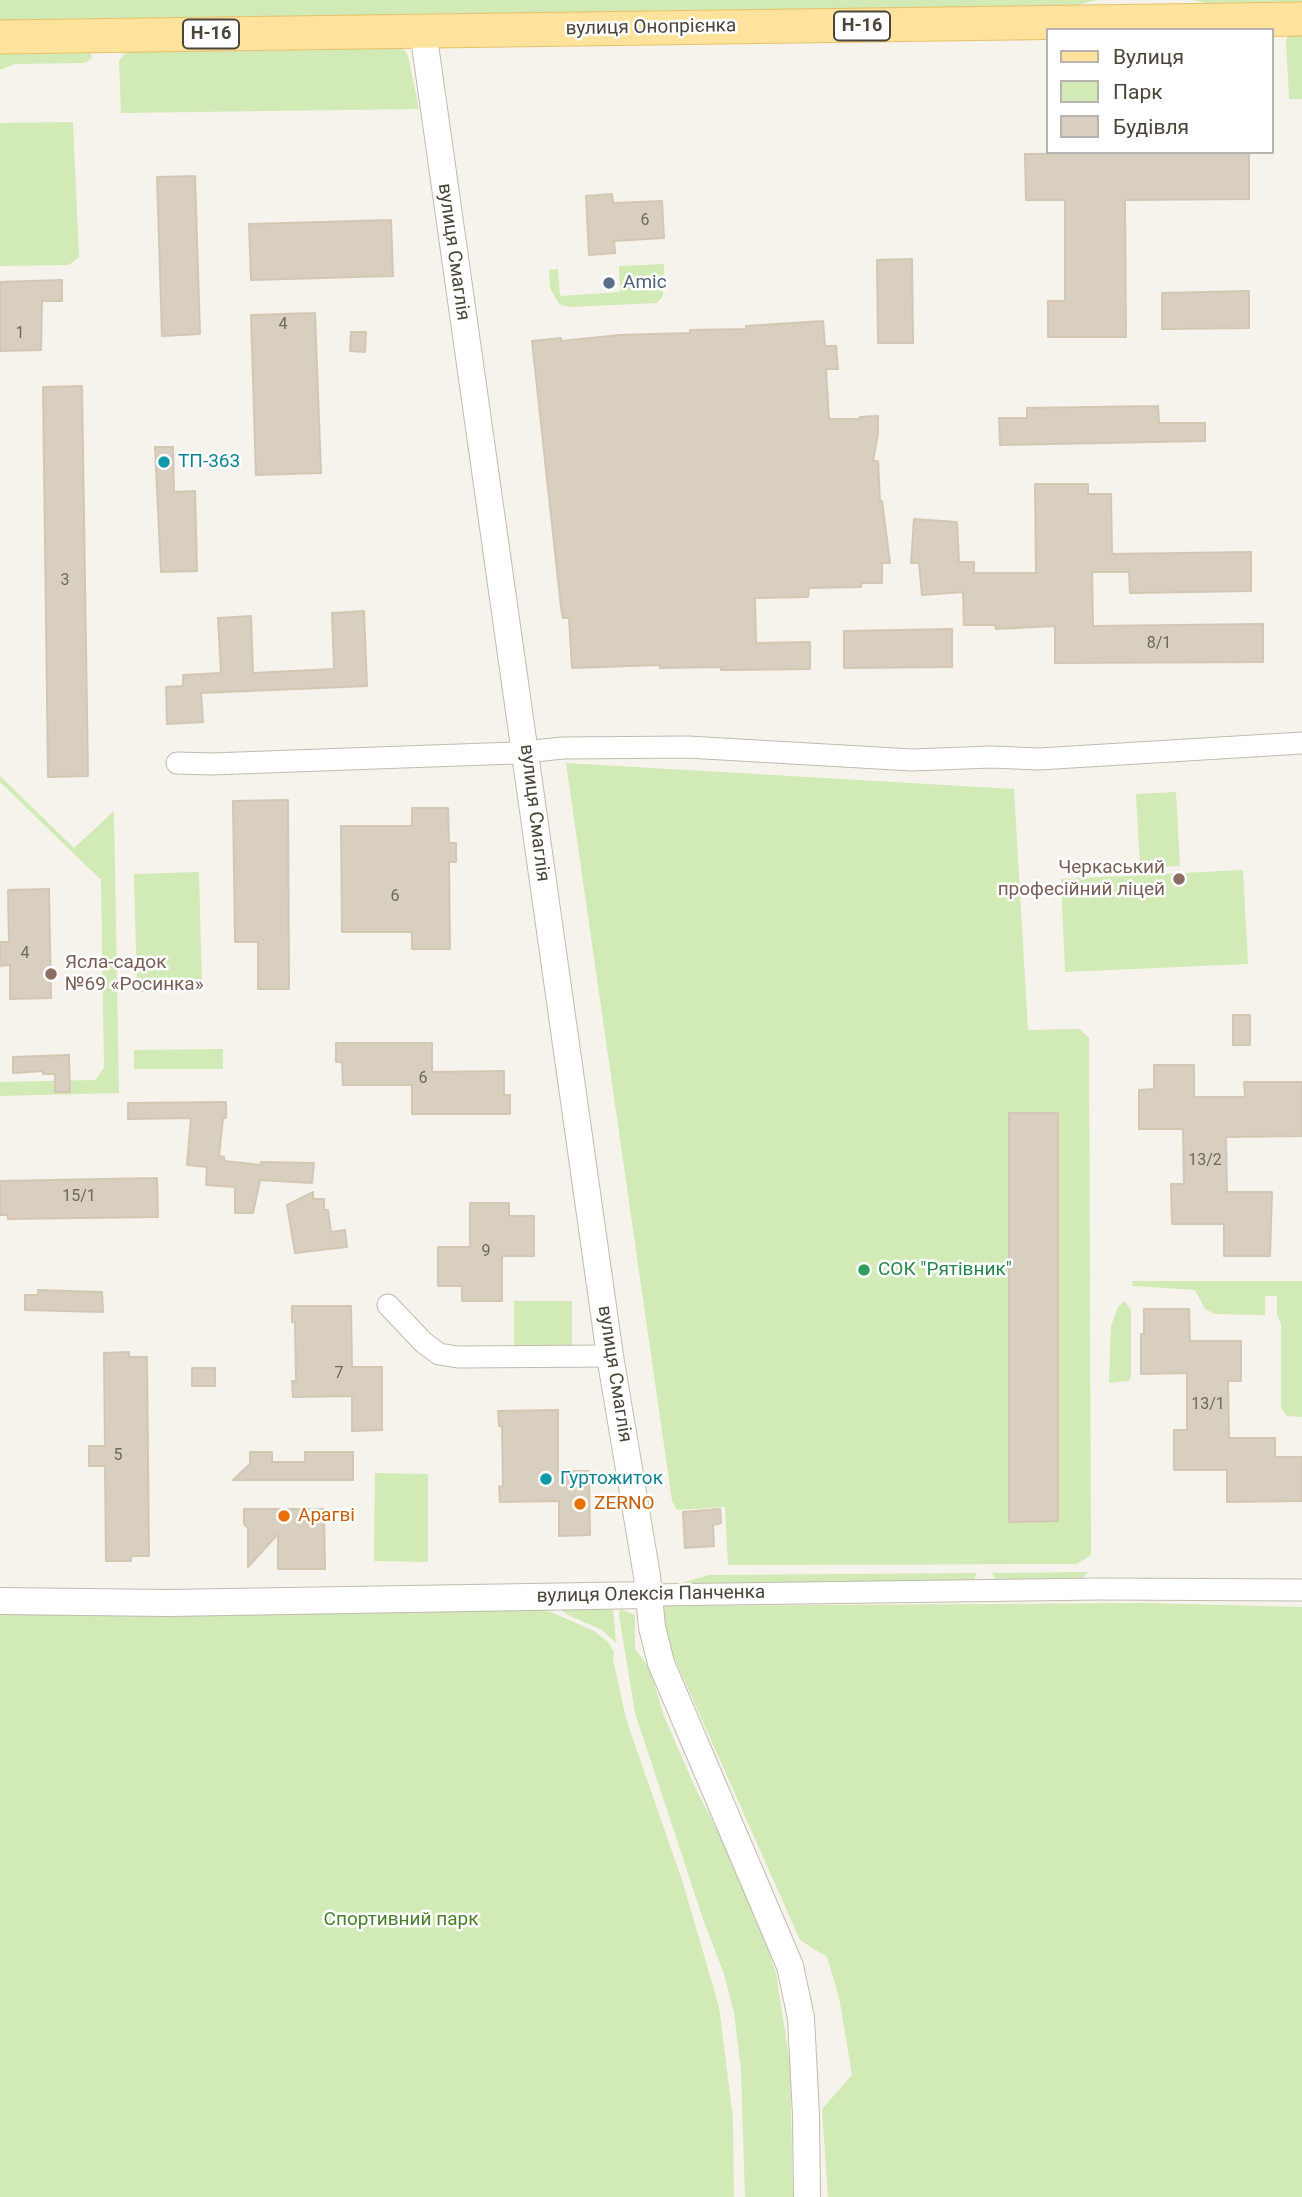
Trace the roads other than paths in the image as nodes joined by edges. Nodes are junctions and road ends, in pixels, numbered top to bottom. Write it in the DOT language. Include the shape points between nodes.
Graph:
graph roads {
  1 [pos="1302,19"];
  2 [pos="423,31"];
  3 [pos="0,37"];
  4 [pos="1302,743"];
  5 [pos="526,752"];
  6 [pos="177,763"];
  7 [pos="388,1305"];
  8 [pos="610,1356"];
  9 [pos="1302,1590"];
  10 [pos="650,1595"];
  11 [pos="0,1601"];
  12 [pos="807,2197"];
  1 -- 2 [label="main road, вулиця Онопрієнка / Н-16"];
  2 -- 3 [label="main road, вулиця Онопрієнка / Н-16"];
  2 -- 5 [label="street, вулиця Смаглія"];
  4 -- 5 [label="street" via="1039,759 912,760 688,747"];
  5 -- 6 [label="street"];
  5 -- 8 [label="street, вулиця Смаглія"];
  7 -- 8 [label="street" via="439,1354"];
  8 -- 10 [label="street, вулиця Смаглія"];
  9 -- 10 [label="street, вулиця Олексія Панченка"];
  10 -- 11 [label="street, вулиця Олексія Панченка" via="167,1604"];
  10 -- 12 [label="street, вулиця Смаглія" via="661,1663 790,1966 801,2018"];
}
